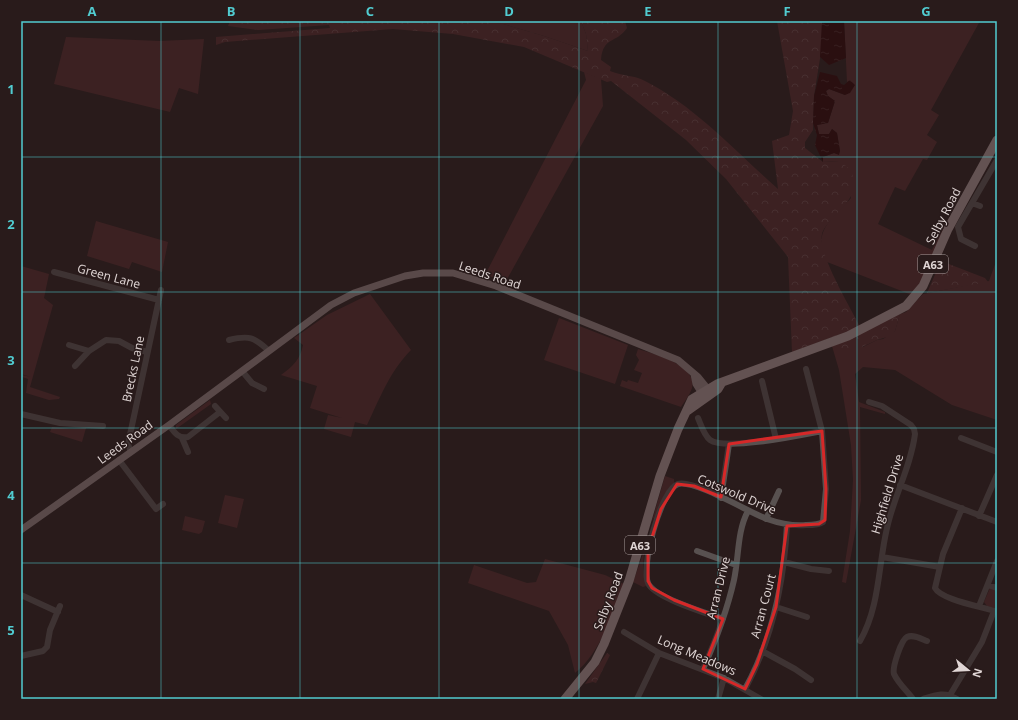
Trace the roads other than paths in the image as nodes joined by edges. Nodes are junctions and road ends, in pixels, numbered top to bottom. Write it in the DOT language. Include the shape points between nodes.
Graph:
graph roads {
  1 [pos="997,140"];
  2 [pos="997,160"];
  3 [pos="972,203"];
  4 [pos="980,206"];
  5 [pos="975,246"];
  6 [pos="54,272"];
  7 [pos="161,290"];
  8 [pos="159,300"];
  9 [pos="229,340"];
  10 [pos="69,345"];
  11 [pos="89,350"];
  12 [pos="269,351"];
  13 [pos="148,352"];
  14 [pos="75,366"];
  15 [pos="806,370"];
  16 [pos="242,371"];
  17 [pos="762,381"];
  18 [pos="264,389"];
  19 [pos="706,393"];
  20 [pos="869,402"];
  21 [pos="215,406"];
  22 [pos="220,412"];
  23 [pos="21,414"];
  24 [pos="226,418"];
  25 [pos="698,418"];
  26 [pos="169,425"];
  27 [pos="103,426"];
  28 [pos="822,431"];
  29 [pos="182,438"];
  30 [pos="961,438"];
  31 [pos="776,439"];
  32 [pos="729,444"];
  33 [pos="130,452"];
  34 [pos="188,452"];
  35 [pos="997,452"];
  36 [pos="119,460"];
  37 [pos="997,475"];
  38 [pos="900,485"];
  39 [pos="779,490"];
  40 [pos="721,498"];
  41 [pos="163,504"];
  42 [pos="962,508"];
  43 [pos="748,511"];
  44 [pos="979,516"];
  45 [pos="766,519"];
  46 [pos="997,522"];
  47 [pos="787,525"];
  48 [pos="21,530"];
  49 [pos="697,551"];
  50 [pos="882,557"];
  51 [pos="997,561"];
  52 [pos="784,562"];
  53 [pos="736,565"];
  54 [pos="940,567"];
  55 [pos="829,571"];
  56 [pos="988,585"];
  57 [pos="997,588"];
  58 [pos="21,595"];
  59 [pos="979,606"];
  60 [pos="776,607"];
  61 [pos="996,611"];
  62 [pos="807,617"];
  63 [pos="723,619"];
  64 [pos="624,632"];
  65 [pos="860,641"];
  66 [pos="927,641"];
  67 [pos="762,651"];
  68 [pos="659,653"];
  69 [pos="21,656"];
  70 [pos="703,669"];
  71 [pos="724,678"];
  72 [pos="811,680"];
  73 [pos="744,689"];
  74 [pos="950,696"];
  75 [pos="565,699"];
  76 [pos="637,699"];
  77 [pos="718,699"];
  78 [pos="761,699"];
  79 [pos="913,699"];
  80 [pos="923,699"];
  81 [pos="957,699"];
  1 -- 19 [label="highway, Selby Road / A63" via="948,229 930,273 910,302 848,336 760,367 722,383 718,389"];
  2 -- 3 [label="street"];
  3 -- 4 [label="street"];
  3 -- 5 [label="street" via="958,231 964,241"];
  6 -- 8 [label="street, Green Lane"];
  7 -- 8 [label="street, Brecks Lane"];
  8 -- 13 [label="street, Brecks Lane"];
  9 -- 12 [label="street" via="250,338"];
  10 -- 11 [label="street"];
  11 -- 13 [label="street" via="111,340"];
  11 -- 14 [label="street"];
  12 -- 16 [label="main road, Leeds Road"];
  12 -- 19 [label="main road, Leeds Road" via="325,309 354,293 414,274 445,272 496,286 676,359 687,366"];
  13 -- 33 [label="street, Brecks Lane" via="128,444"];
  15 -- 28 [label="street, Cotswold Drive"];
  16 -- 18 [label="street" via="252,383"];
  16 -- 26 [label="main road, Leeds Road"];
  17 -- 31 [label="street"];
  19 -- 75 [label="highway, Selby Road / A63" via="692,399 678,429 660,476 629,581 604,644 595,662"];
  20 -- 38 [label="street, Highfield Drive" via="882,406 915,431 913,447"];
  21 -- 22 [label="street"];
  22 -- 24 [label="street"];
  22 -- 29 [label="street" via="188,437"];
  23 -- 27 [label="street" via="60,423"];
  25 -- 32 [label="street" via="705,435 718,443"];
  26 -- 29 [label="street"];
  26 -- 33 [label="main road, Leeds Road"];
  28 -- 31 [label="street"];
  28 -- 47 [label="street, Cotswold Drive" via="826,488 825,520 819,524"];
  29 -- 34 [label="street"];
  30 -- 35 [label="street"];
  31 -- 32 [label="street"];
  32 -- 40 [label="street"];
  33 -- 36 [label="main road, Leeds Road"];
  36 -- 41 [label="street" via="156,509"];
  36 -- 48 [label="main road, Leeds Road"];
  37 -- 44 [label="street"];
  38 -- 42 [label="street"];
  38 -- 50 [label="street, Highfield Drive"];
  39 -- 45 [label="street"];
  40 -- 43 [label="street, Cotswold Drive"];
  40 -- 63 [label="street, Cotswold Drive" via="690,485 674,486 654,527 646,570 649,585 657,591"];
  42 -- 44 [label="street"];
  42 -- 54 [label="street"];
  43 -- 45 [label="street, Cotswold Drive"];
  43 -- 53 [label="street, Arran Drive" via="741,530"];
  44 -- 46 [label="street"];
  45 -- 47 [label="street, Cotswold Drive"];
  47 -- 52 [label="street, Arran Court"];
  49 -- 53 [label="street"];
  50 -- 54 [label="street"];
  50 -- 65 [label="street, Highfield Drive" via="874,609"];
  51 -- 56 [label="street"];
  52 -- 55 [label="street"];
  52 -- 60 [label="street, Arran Court"];
  53 -- 63 [label="street, Arran Drive"];
  54 -- 59 [label="street" via="935,585 938,592"];
  56 -- 57 [label="street"];
  56 -- 59 [label="street"];
  58 -- 69 [label="street" via="59,609 45,649"];
  59 -- 61 [label="street"];
  60 -- 62 [label="street"];
  60 -- 67 [label="street, Arran Court"];
  61 -- 74 [label="street" via="982,642"];
  63 -- 70 [label="street, Arran Drive"];
  64 -- 68 [label="street, Long Meadows"];
  66 -- 79 [label="street" via="907,637 903,641 894,666 895,676"];
  67 -- 72 [label="street"];
  67 -- 73 [label="street, Arran Court"];
  68 -- 70 [label="street, Long Meadows"];
  68 -- 76 [label="street"];
  70 -- 71 [label="street, Long Meadows"];
  71 -- 73 [label="street, Long Meadows"];
  71 -- 77 [label="street"];
  73 -- 78 [label="street, Long Meadows"];
  74 -- 80 [label="street" via="941,694"];
  74 -- 81 [label="street"];
}
